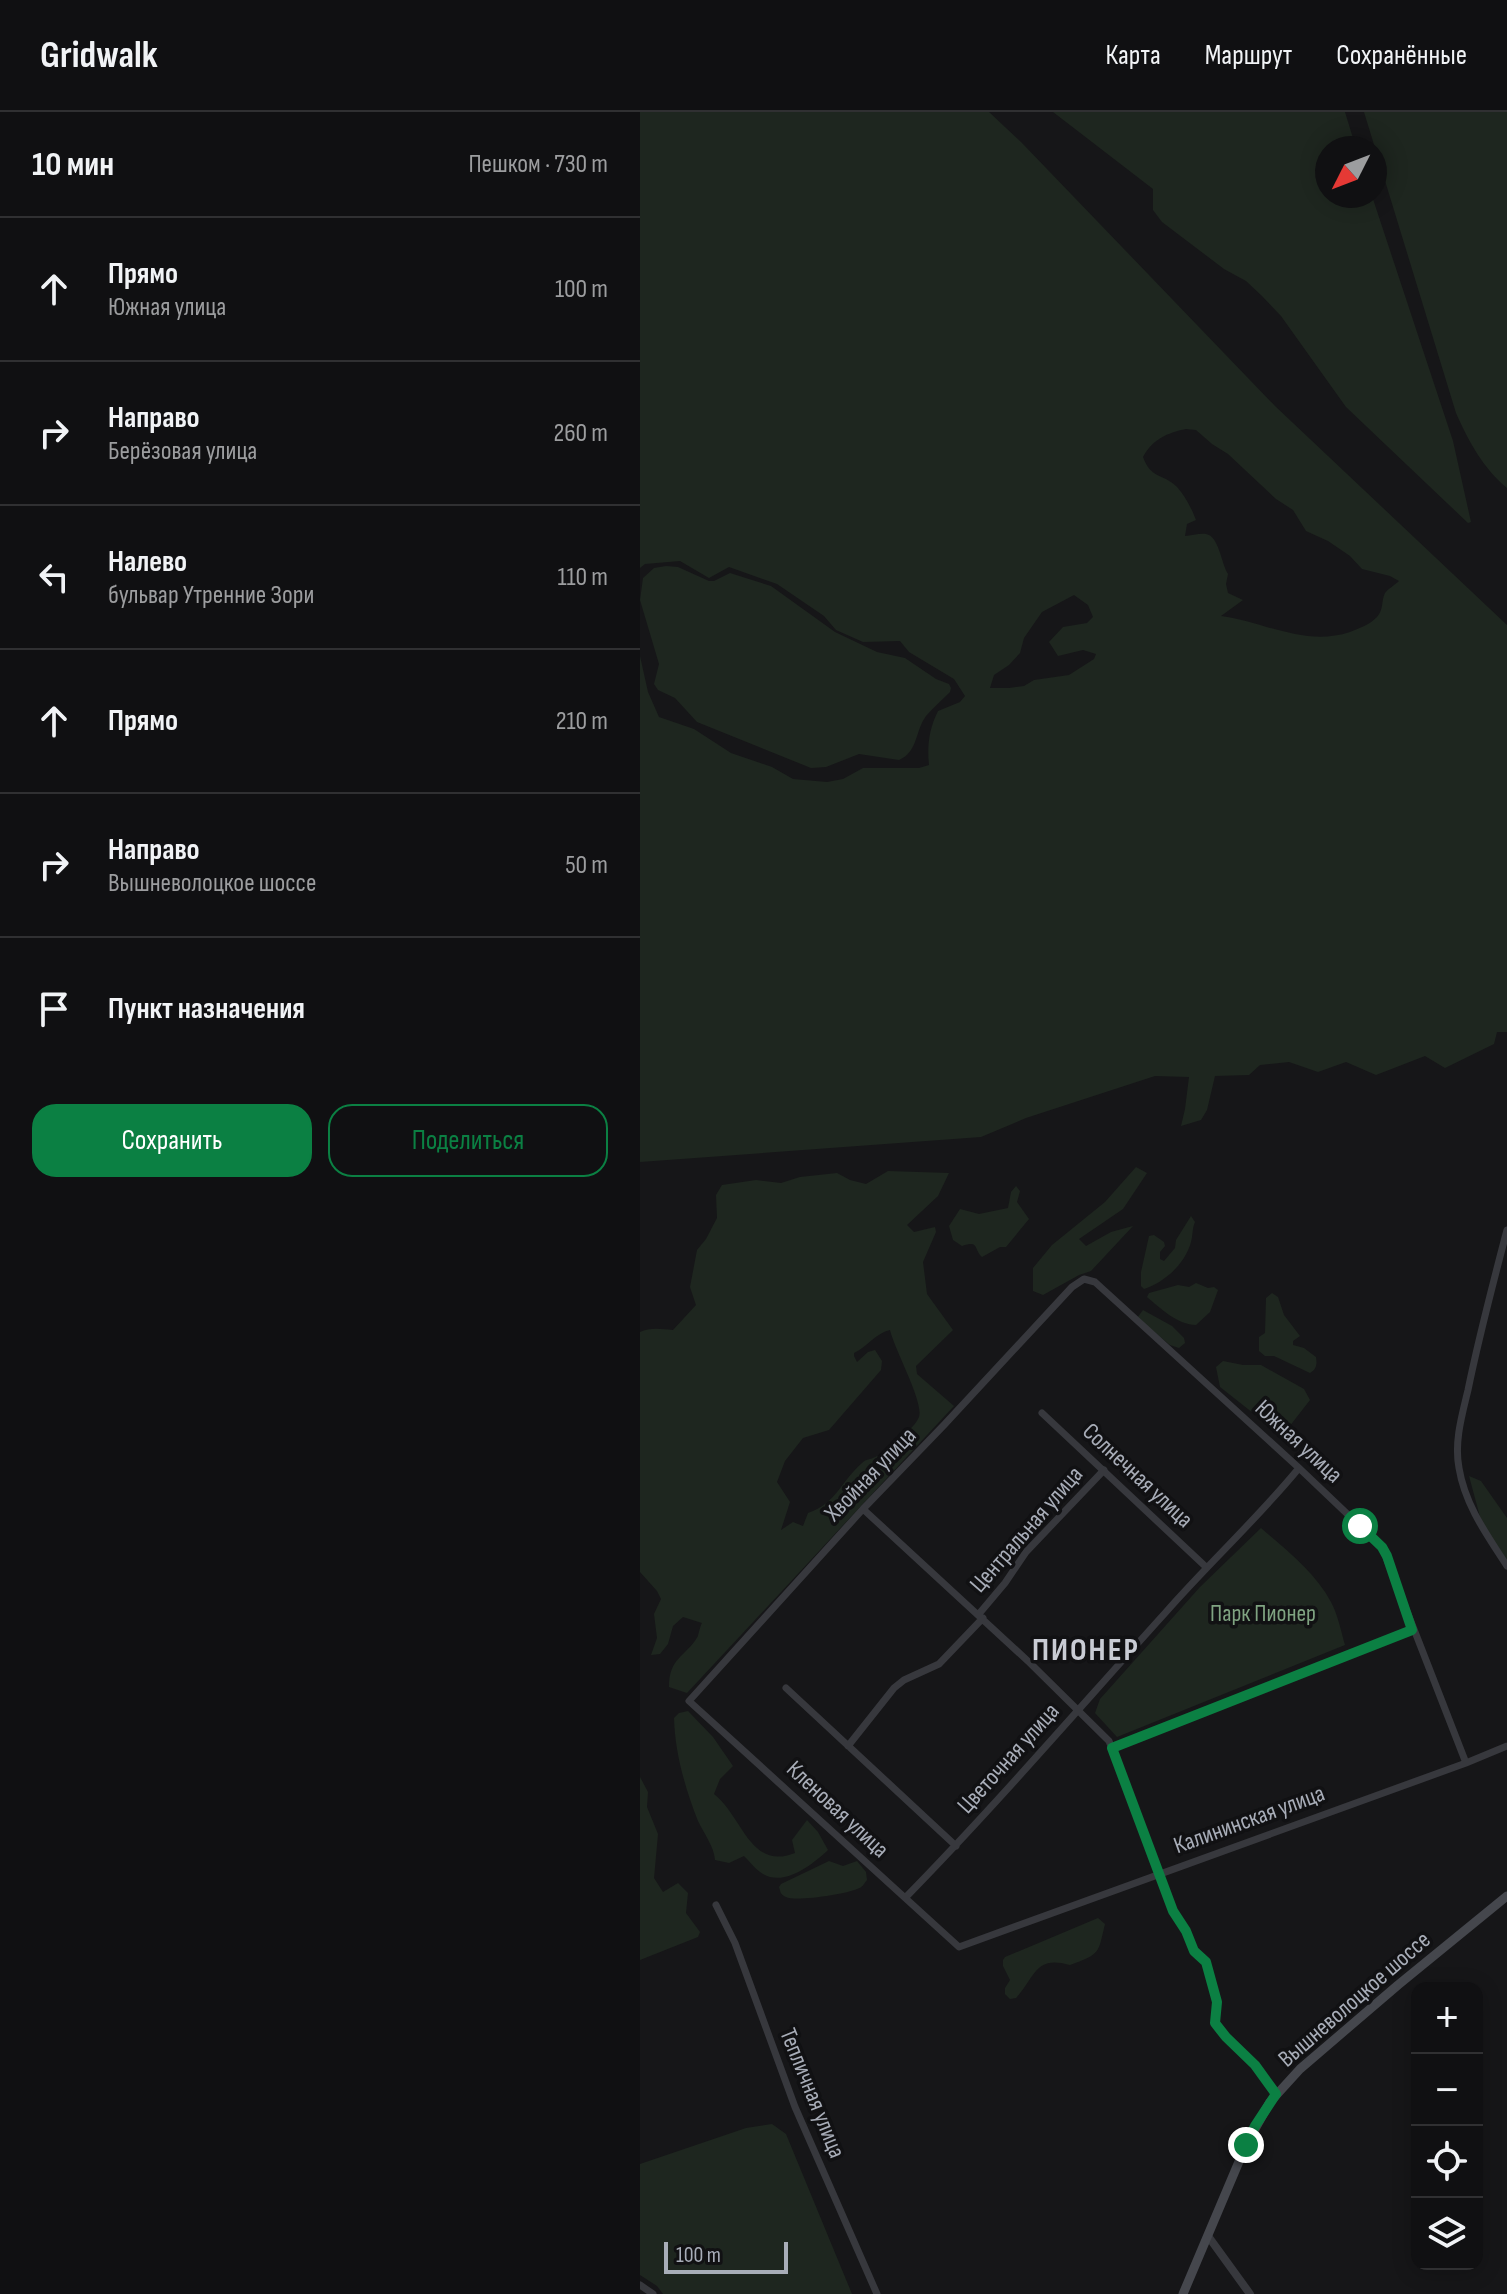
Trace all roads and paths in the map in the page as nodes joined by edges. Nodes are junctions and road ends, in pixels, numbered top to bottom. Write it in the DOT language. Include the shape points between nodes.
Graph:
graph roads {
  1 [pos="1507,1230"];
  2 [pos="1084,1279"];
  3 [pos="1042,1413"];
  4 [pos="1299,1468"];
  5 [pos="1104,1470"];
  6 [pos="863,1509"];
  7 [pos="1507,1566"];
  8 [pos="1206,1567"];
  9 [pos="980,1617"];
  10 [pos="1412,1630"];
  11 [pos="786,1688"];
  12 [pos="689,1701"];
  13 [pos="1078,1709"];
  14 [pos="848,1746"];
  15 [pos="1507,1746"];
  16 [pos="1112,1748"];
  17 [pos="1466,1763"];
  18 [pos="956,1846"];
  19 [pos="1158,1873"];
  20 [pos="1507,1896"];
  21 [pos="906,1897"];
  22 [pos="716,1905"];
  23 [pos="959,1947"];
  24 [pos="1276,2094"];
  25 [pos="1208,2236"];
  26 [pos="640,2285"];
  27 [pos="653,2294"];
  28 [pos="877,2294"];
  29 [pos="1183,2294"];
  30 [pos="1250,2294"];
  1 -- 7 [label="street" via="1458,1435 1458,1466 1478,1521"];
  2 -- 4 [label="street, Южная улица" via="1095,1282"];
  2 -- 6 [label="street, Хвойная улица"];
  3 -- 5 [label="street, Солнечная улица"];
  4 -- 8 [label="street, Цветочная улица"];
  4 -- 10 [label="street, Южная улица" via="1382,1547"];
  5 -- 8 [label="street, Солнечная улица"];
  5 -- 9 [label="street, Центральная улица" via="1026,1552"];
  6 -- 9 [label="street"];
  6 -- 12 [label="street, Хвойная улица"];
  8 -- 13 [label="street, Цветочная улица"];
  9 -- 13 [label="street"];
  9 -- 14 [label="street, Центральная улица" via="939,1664 894,1688"];
  10 -- 16 [label="street"];
  10 -- 17 [label="street, Южная улица"];
  11 -- 14 [label="street"];
  12 -- 21 [label="street, Кленовая улица"];
  13 -- 16 [label="street"];
  13 -- 18 [label="street, Цветочная улица"];
  14 -- 18 [label="street"];
  15 -- 17 [label="street, Калининская улица"];
  16 -- 19 [label="street"];
  17 -- 19 [label="street, Калининская улица"];
  18 -- 21 [label="street, Цветочная улица"];
  19 -- 23 [label="street, Калининская улица"];
  19 -- 24 [label="street" via="1194,1951 1206,1962 1217,2002 1215,2023"];
  20 -- 24 [label="main road, Вышневолоцкое шоссе"];
  21 -- 23 [label="street, Кленовая улица"];
  22 -- 28 [label="street, Тепличная улица" via="795,2107"];
  24 -- 25 [label="main road, Вышневолоцкое шоссе" via="1255,2126"];
  25 -- 29 [label="main road, Вышневолоцкое шоссе"];
  25 -- 30 [label="street"];
  26 -- 27 [label="street"];
}
